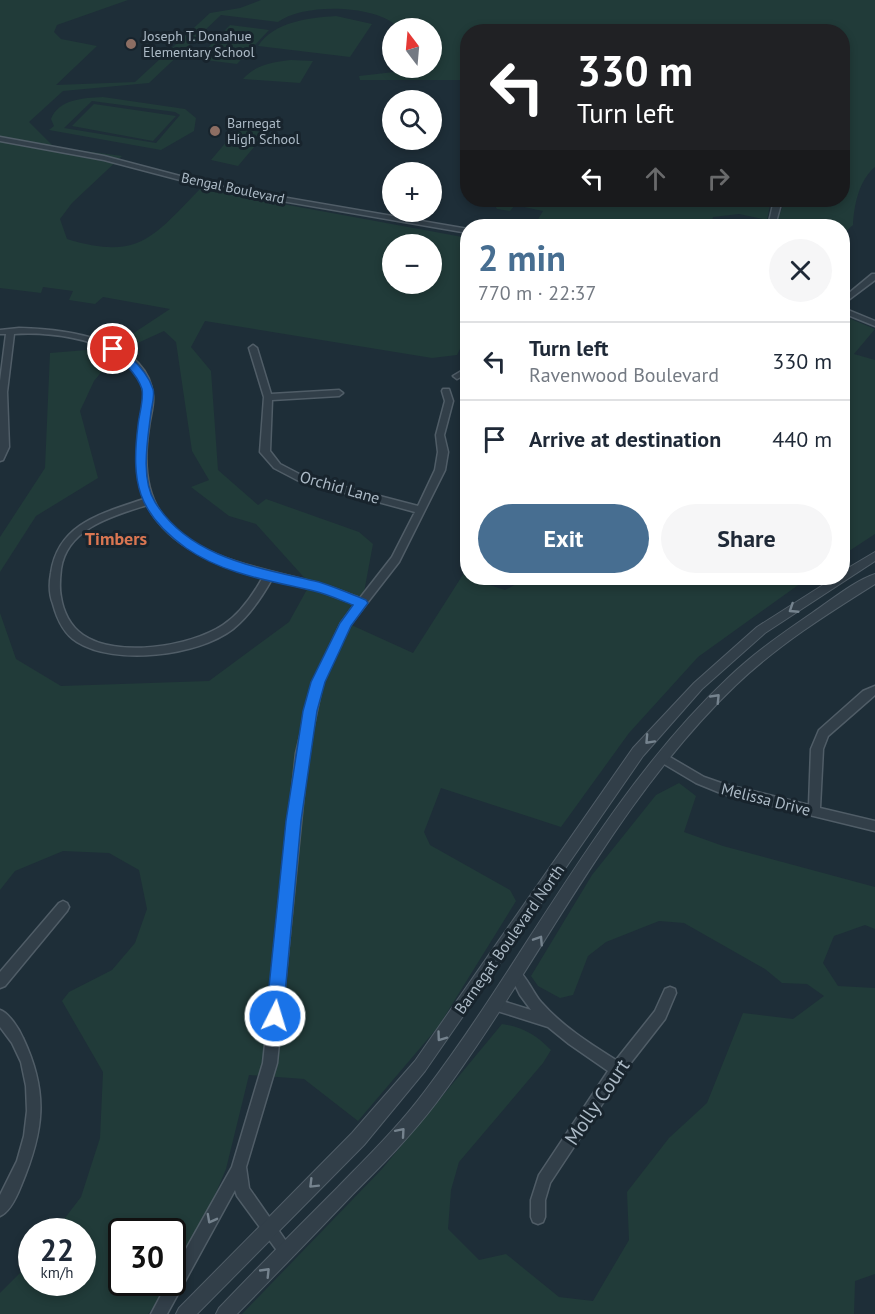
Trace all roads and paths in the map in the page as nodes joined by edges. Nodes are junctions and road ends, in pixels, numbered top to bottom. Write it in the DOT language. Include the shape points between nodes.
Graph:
graph roads {
  1 [pos="0,139"];
  2 [pos="460,230"];
  3 [pos="875,276"];
  4 [pos="850,296"];
  5 [pos="850,313"];
  6 [pos="875,324"];
  7 [pos="5,332"];
  8 [pos="253,348"];
  9 [pos="460,374"];
  10 [pos="457,376"];
  11 [pos="446,391"];
  12 [pos="1,392"];
  13 [pos="339,393"];
  14 [pos="268,397"];
  15 [pos="0,458"];
  16 [pos="148,501"];
  17 [pos="421,510"];
  18 [pos="875,556"];
  19 [pos="850,572"];
  20 [pos="268,577"];
  21 [pos="875,578"];
  22 [pos="830,585"];
  23 [pos="362,603"];
  24 [pos="875,690"];
  25 [pos="663,758"];
  26 [pos="814,811"];
  27 [pos="875,826"];
  28 [pos="63,907"];
  29 [pos="516,975"];
  30 [pos="0,982"];
  31 [pos="670,993"];
  32 [pos="496,1005"];
  33 [pos="0,1016"];
  34 [pos="549,1022"];
  35 [pos="617,1070"];
  36 [pos="239,1167"];
  37 [pos="0,1209"];
  38 [pos="538,1217"];
  39 [pos="269,1229"];
  40 [pos="286,1251"];
  41 [pos="159,1314"];
  42 [pos="184,1314"];
  43 [pos="225,1314"];
  1 -- 2 [label="street, Bengal Boulevard" via="104,158 218,188"];
  3 -- 4 [label="street"];
  5 -- 6 [label="street"];
  7 -- 12 [label="street"];
  7 -- 16 [label="street" via="51,332 87,339 113,349 135,367 148,390 141,462"];
  8 -- 14 [label="street, Orchid Lane"];
  9 -- 10 [label="street"];
  11 -- 17 [label="street" via="449,401 440,435 440,470"];
  12 -- 15 [label="street" via="5,447"];
  13 -- 14 [label="street"];
  14 -- 17 [label="street, Orchid Lane" via="265,452 277,466 300,478"];
  16 -- 20 [label="street" via="163,522 191,545 226,563"];
  16 -- 20 [label="street" via="86,525 61,548 55,597 70,632 84,642 104,650 134,651 181,646 203,639 227,628"];
  17 -- 23 [label="street" via="396,560"];
  18 -- 19 [label="street, Barnegat Boulevard North"];
  20 -- 23 [label="street" via="319,587"];
  25 -- 21 [label="street, Barnegat Boulevard North, one-way" via="716,697 779,640"];
  22 -- 39 [label="street, Barnegat Boulevard North, one-way" via="761,630 698,686 638,752 420,1066 358,1139"];
  23 -- 36 [label="street" via="346,623 332,652 310,711 293,821 270,1063"];
  24 -- 26 [label="street" via="823,733 817,749"];
  25 -- 26 [label="street, Melissa Drive" via="723,789"];
  29 -- 25 [label="street, Barnegat Boulevard North, one-way"];
  26 -- 27 [label="street, Melissa Drive"];
  28 -- 30 [label="street"];
  29 -- 32 [label="street, Barnegat Boulevard North"];
  29 -- 34 [label="street"];
  31 -- 35 [label="street, Molly Court" via="660,1015"];
  32 -- 34 [label="street"];
  40 -- 32 [label="street, Barnegat Boulevard North, one-way" via="389,1146"];
  33 -- 37 [label="street" via="27,1056 35,1100 29,1143 14,1185"];
  34 -- 35 [label="street"];
  35 -- 38 [label="street, Molly Court" via="544,1180"];
  36 -- 39 [label="street" via="242,1191"];
  36 -- 41 [label="street, one-way"];
  39 -- 40 [label="street"];
  39 -- 42 [label="street, Barnegat Boulevard North"];
  43 -- 40 [label="street, Barnegat Boulevard North, one-way"];
}
